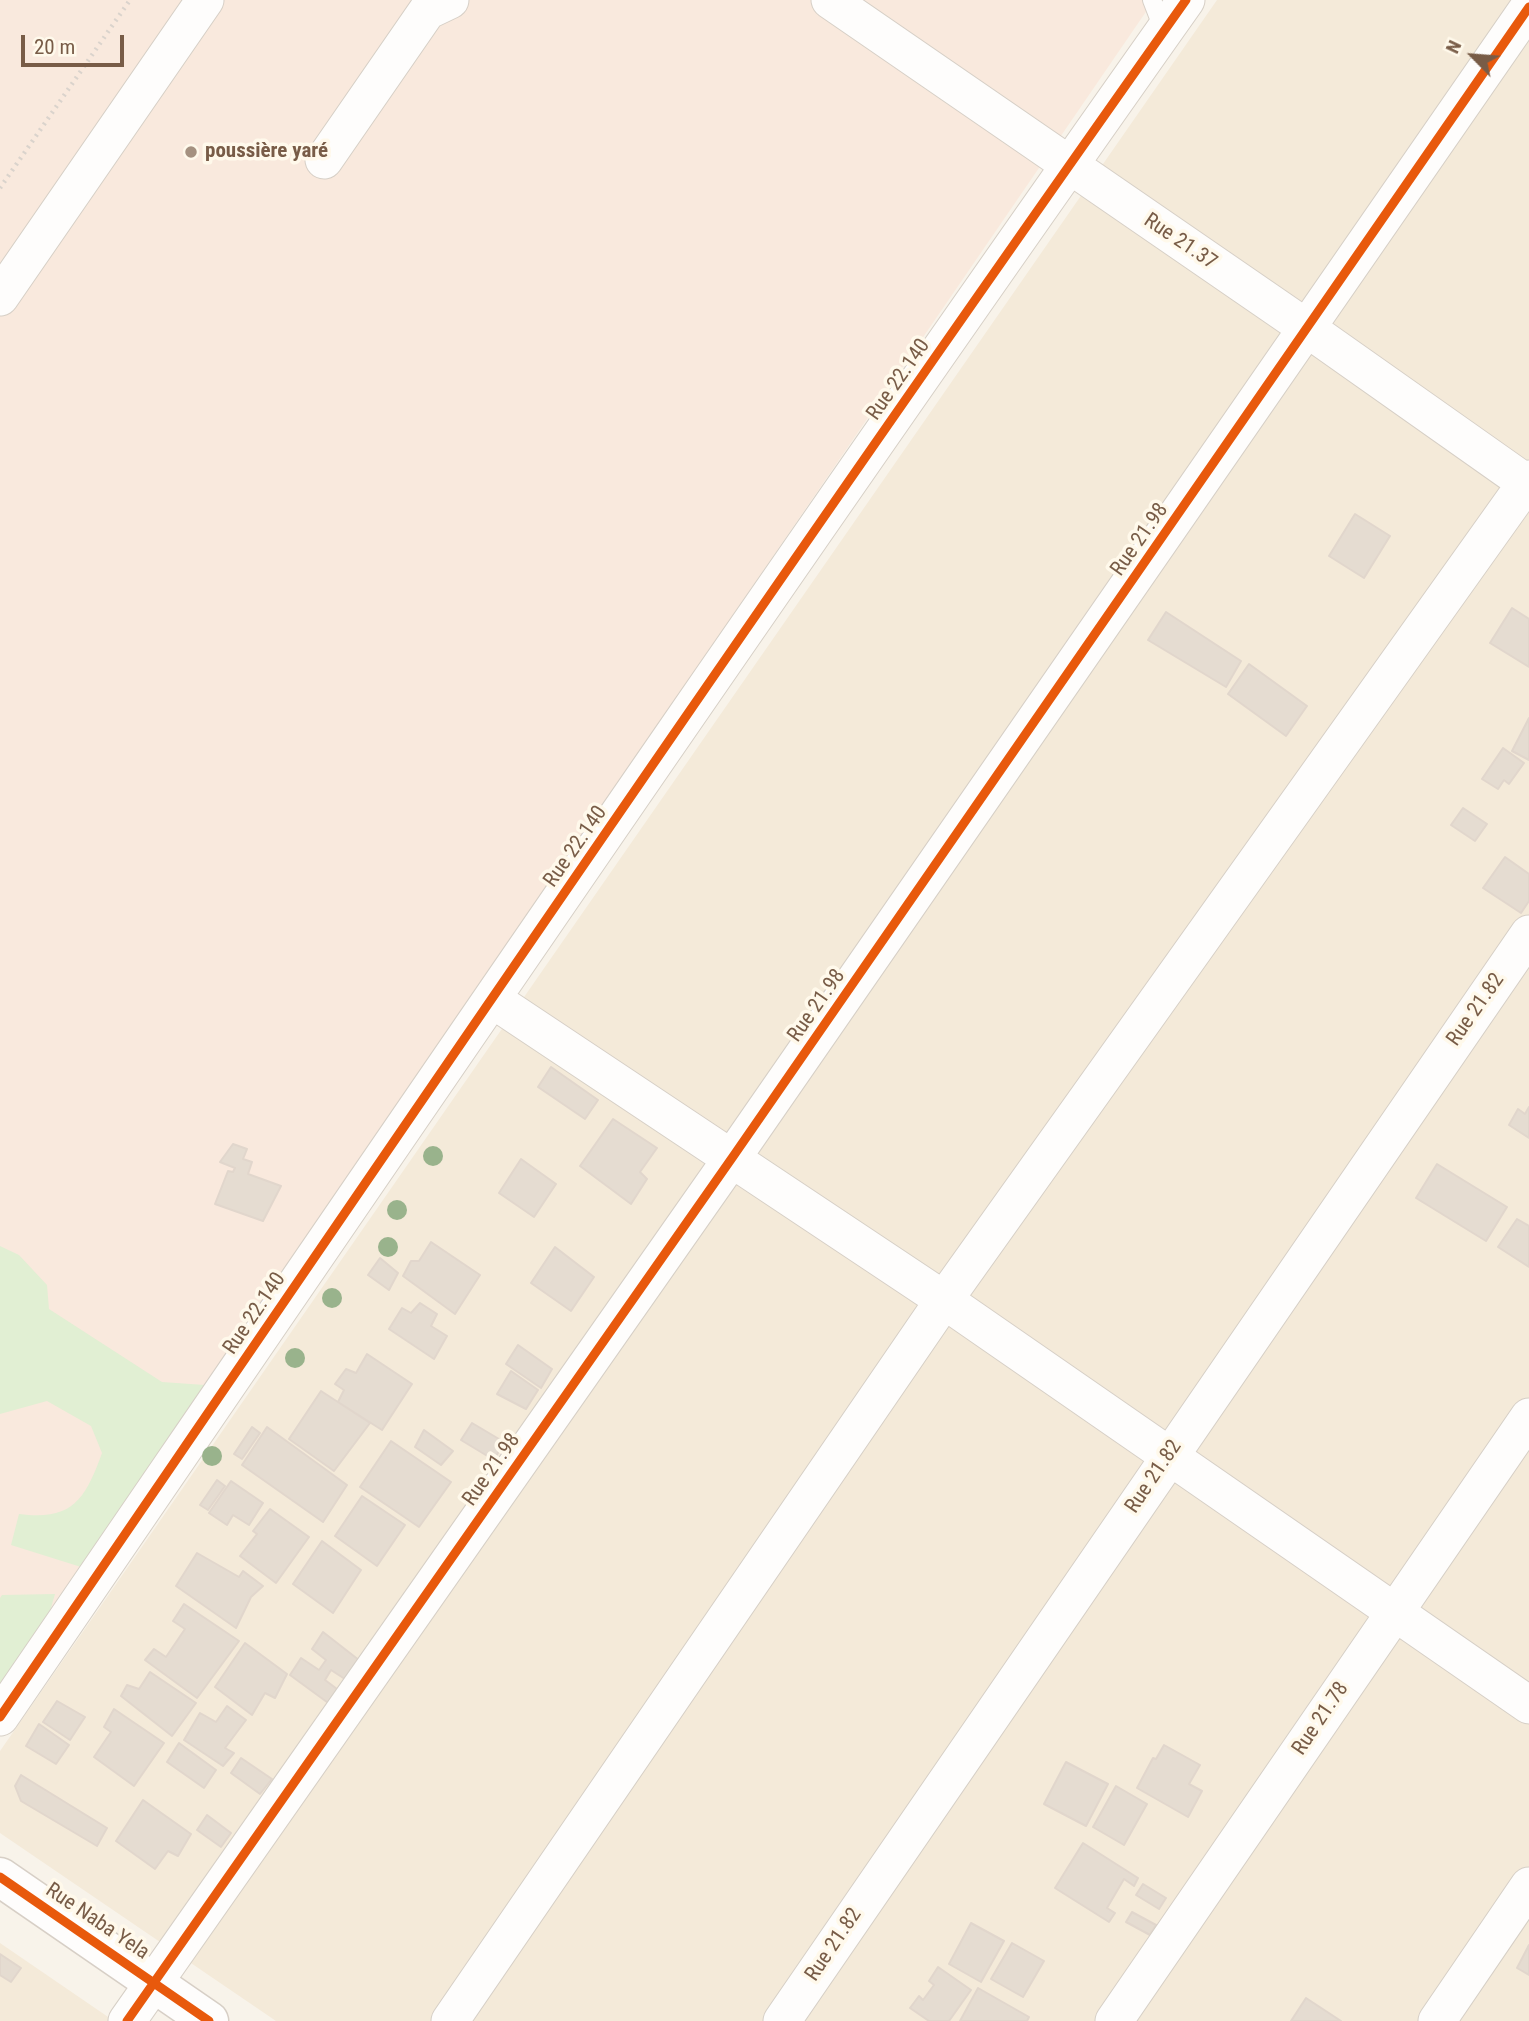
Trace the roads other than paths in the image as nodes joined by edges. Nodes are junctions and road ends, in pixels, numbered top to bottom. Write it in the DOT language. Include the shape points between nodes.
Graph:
graph roads {
  1 [pos="205,0"];
  2 [pos="450,0"];
  3 [pos="830,0"];
  4 [pos="1186,0"];
  5 [pos="1529,6"];
  6 [pos="1158,15"];
  7 [pos="324,160"];
  8 [pos="1069,166"];
  9 [pos="0,298"];
  10 [pos="1308,329"];
  11 [pos="1528,482"];
  12 [pos="1529,934"];
  13 [pos="492,999"];
  14 [pos="732,1158"];
  15 [pos="944,1300"];
  16 [pos="1529,1417"];
  17 [pos="1168,1457"];
  18 [pos="1395,1611"];
  19 [pos="1529,1705"];
  20 [pos="0,1717"];
  21 [pos="0,1877"];
  22 [pos="1529,1886"];
  23 [pos="154,1982"];
  24 [pos="127,2021"];
  25 [pos="209,2021"];
  26 [pos="450,2021"];
  27 [pos="782,2021"];
  28 [pos="1114,2021"];
  29 [pos="1437,2021"];
  1 -- 9 [label="street"];
  2 -- 7 [label="street" via="427,11"];
  3 -- 8 [label="street, Rue 21.37"];
  4 -- 6 [label="street, Rue 22.140"];
  5 -- 10 [label="street, Rue 21.98"];
  6 -- 8 [label="street, Rue 22.140"];
  8 -- 10 [label="street, Rue 21.37"];
  8 -- 13 [label="street, Rue 22.140"];
  10 -- 11 [label="street, Rue 21.37"];
  10 -- 14 [label="street, Rue 21.98"];
  11 -- 15 [label="street"];
  12 -- 17 [label="street, Rue 21.82"];
  13 -- 14 [label="street"];
  13 -- 20 [label="street, Rue 22.140"];
  14 -- 15 [label="street"];
  14 -- 23 [label="street, Rue 21.98"];
  15 -- 17 [label="street"];
  15 -- 26 [label="street"];
  16 -- 18 [label="street, Rue 21.78"];
  17 -- 18 [label="street"];
  17 -- 27 [label="street, Rue 21.82"];
  18 -- 19 [label="street"];
  18 -- 28 [label="street, Rue 21.78"];
  21 -- 23 [label="street, Rue Naba Yela"];
  22 -- 29 [label="street"];
  23 -- 24 [label="street, Rue 21.98"];
  23 -- 25 [label="street, Rue Naba Yela"];
}
